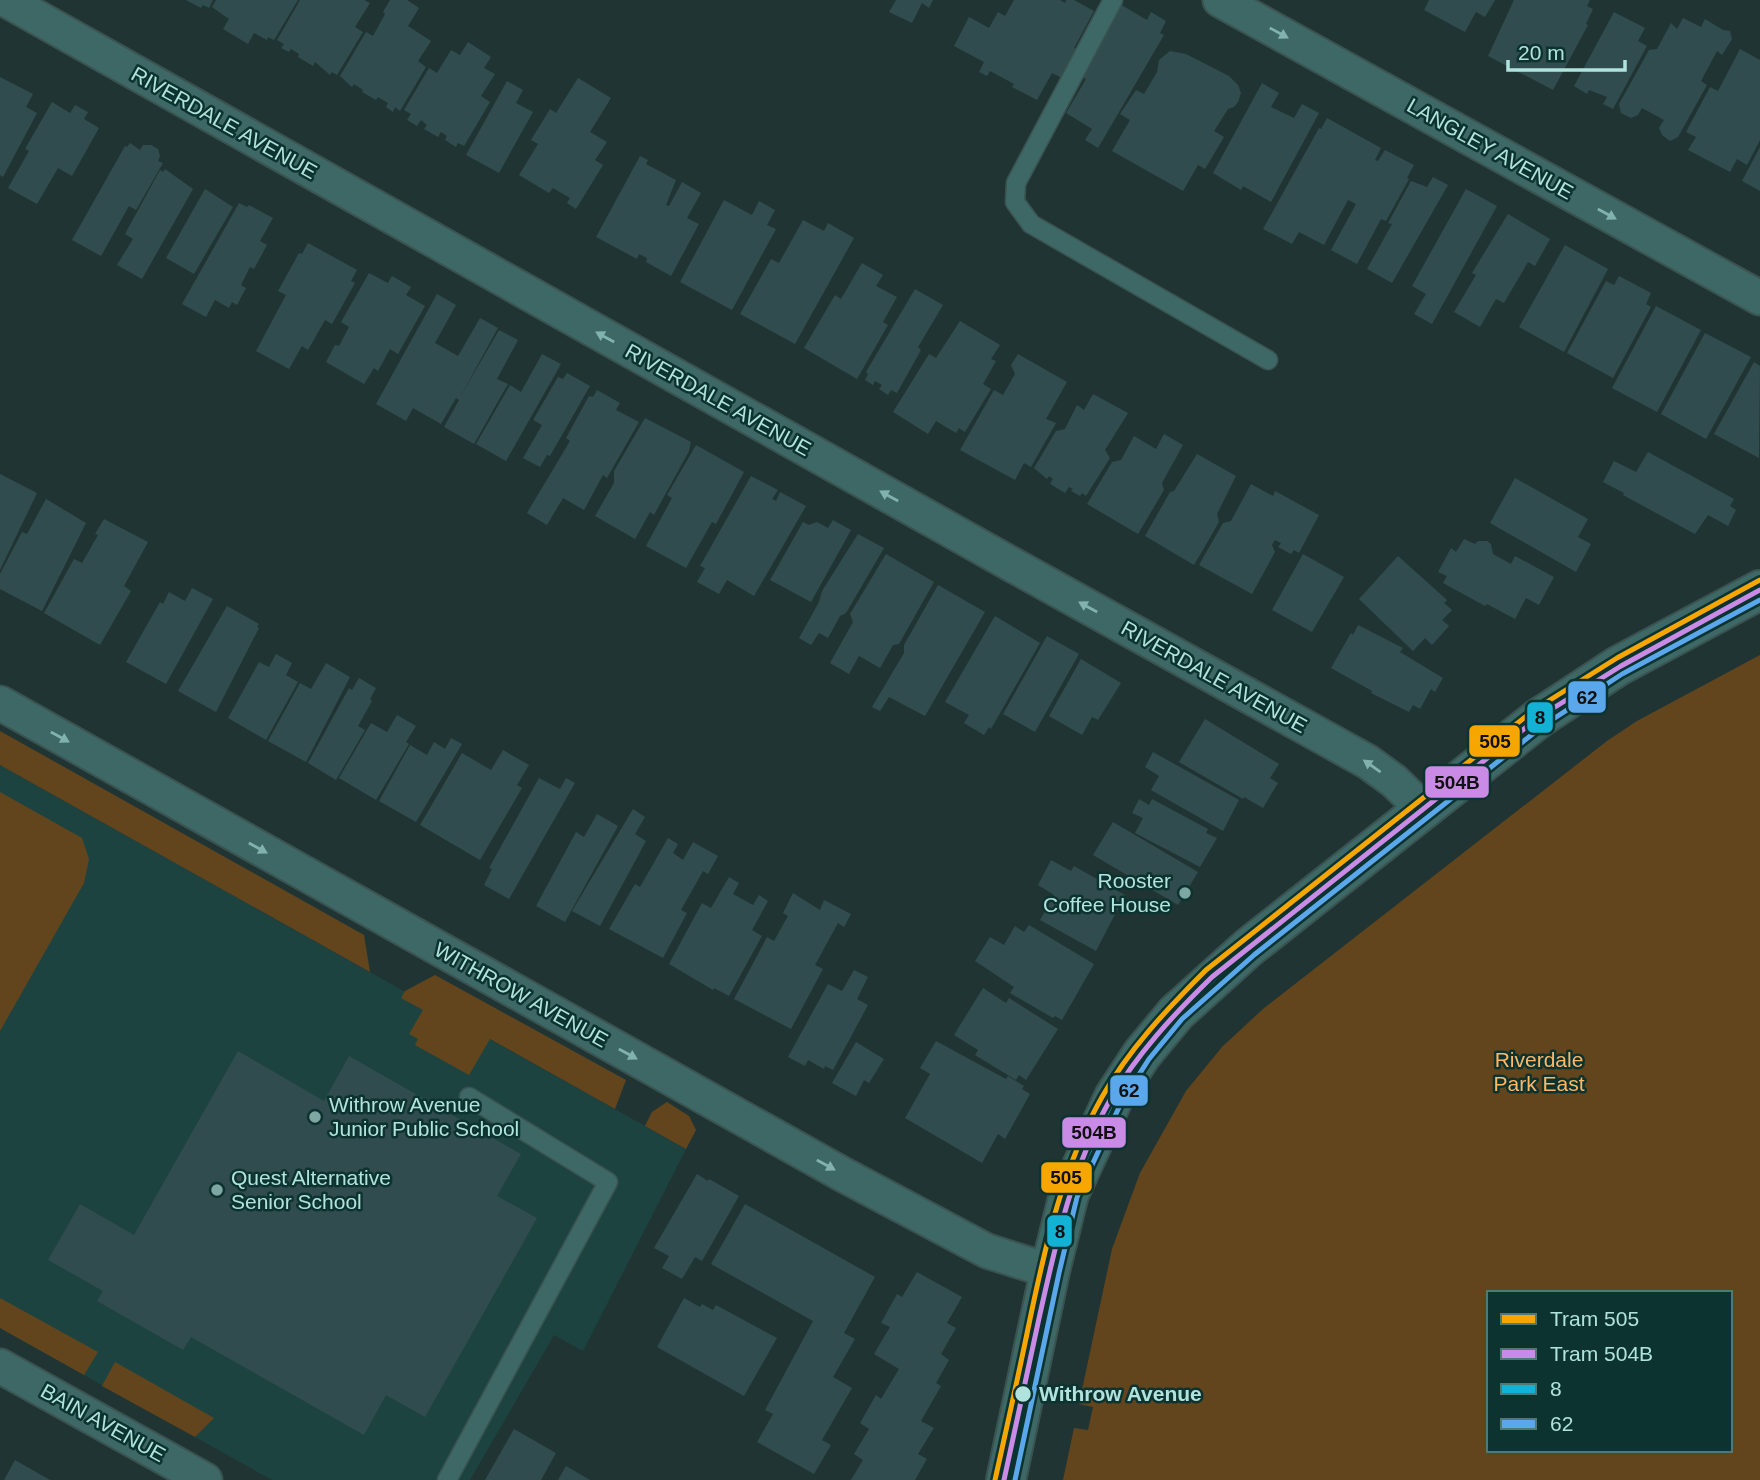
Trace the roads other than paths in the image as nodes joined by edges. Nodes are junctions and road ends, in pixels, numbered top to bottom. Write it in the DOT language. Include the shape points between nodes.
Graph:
graph roads {
  1 [pos="6,0"];
  2 [pos="1113,0"];
  3 [pos="1220,0"];
  4 [pos="1760,298"];
  5 [pos="1268,360"];
  6 [pos="1760,590"];
  7 [pos="0,703"];
  8 [pos="1424,810"];
  9 [pos="469,1097"];
  10 [pos="1049,1271"];
  11 [pos="0,1366"];
  12 [pos="205,1480"];
  13 [pos="447,1480"];
  14 [pos="1006,1480"];
  8 -- 1 [label="street, RIVERDALE AVENUE, one-way" via="1368,762"];
  2 -- 5 [label="lane" via="1016,183 1015,202 1031,224"];
  3 -- 4 [label="street, LANGLEY AVENUE, one-way"];
  6 -- 8 [label="main road" via="1585,687"];
  7 -- 10 [label="street, WITHROW AVENUE, one-way" via="842,1174 988,1251"];
  8 -- 10 [label="main road" via="1212,978 1142,1054 1105,1114 1069,1194"];
  9 -- 13 [label="lane" via="608,1182"];
  10 -- 14 [label="main road"];
  11 -- 12 [label="street, BAIN AVENUE"];
}
